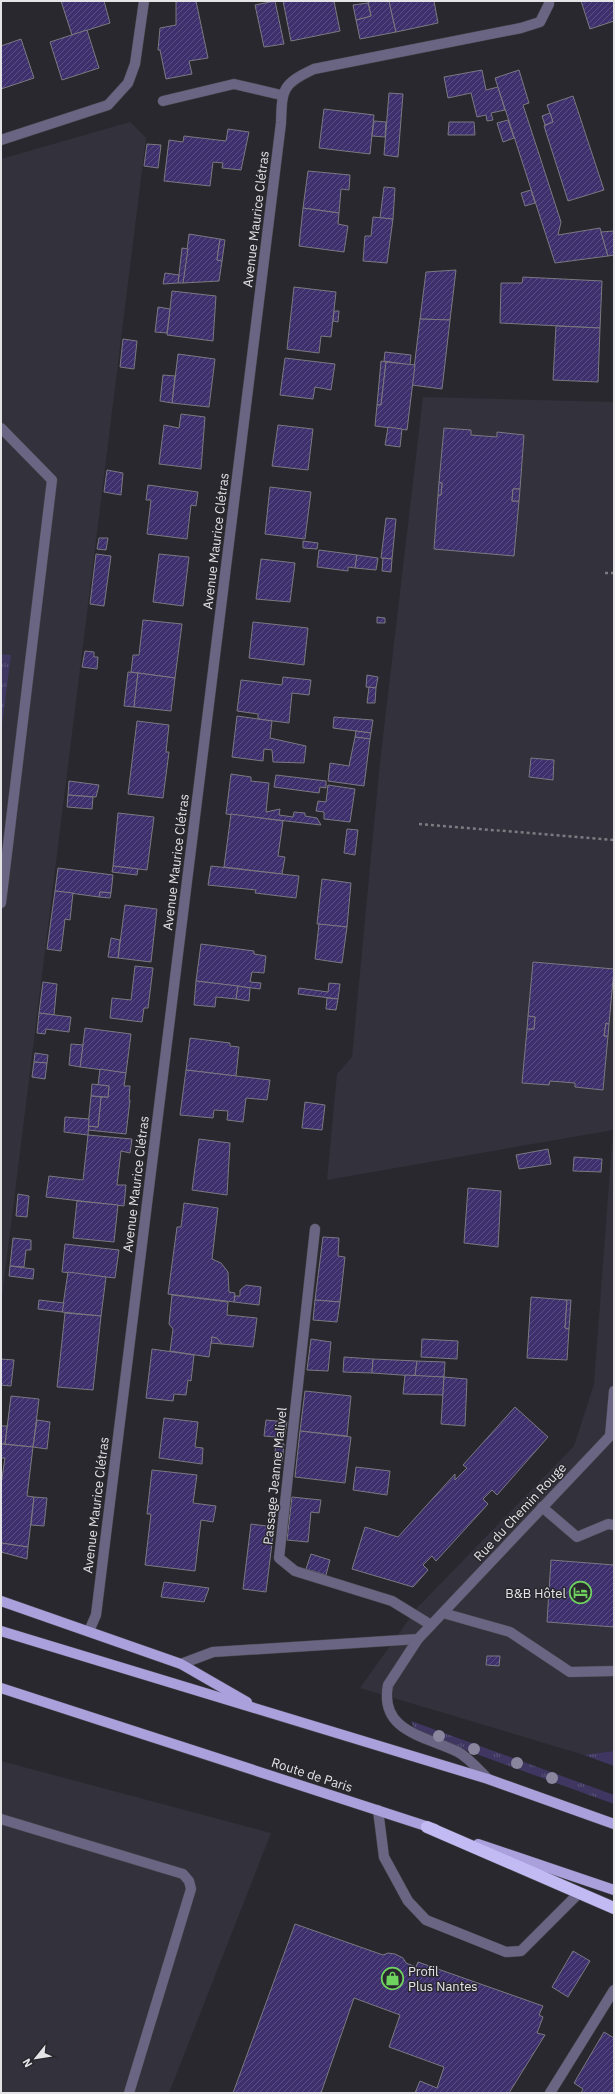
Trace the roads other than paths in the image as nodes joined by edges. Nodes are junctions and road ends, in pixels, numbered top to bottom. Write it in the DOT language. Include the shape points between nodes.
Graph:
graph roads {
  1 [pos="144,1"];
  2 [pos="549,1"];
  3 [pos="281,95"];
  4 [pos="163,101"];
  5 [pos="1,140"];
  6 [pos="1,428"];
  7 [pos="1,903"];
  8 [pos="315,1229"];
  9 [pos="614,1391"];
  10 [pos="542,1507"];
  11 [pos="614,1526"];
  12 [pos="1,1601"];
  13 [pos="443,1612"];
  14 [pos="431,1624"];
  15 [pos="1,1631"];
  16 [pos="89,1631"];
  17 [pos="418,1639"];
  18 [pos="181,1664"];
  19 [pos="614,1671"];
  20 [pos="1,1688"];
  21 [pos="262,1711"];
  22 [pos="488,1778"];
  23 [pos="378,1810"];
  24 [pos="1,1819"];
  25 [pos="614,1824"];
  26 [pos="427,1827"];
  27 [pos="614,1890"];
  28 [pos="579,1893"];
  29 [pos="614,1908"];
  30 [pos="614,1990"];
  31 [pos="129,2093"];
  32 [pos="550,2093"];
  1 -- 5 [label="street" via="135,64 128,84 108,105"];
  2 -- 3 [label="street" via="540,22 521,28 314,69 292,79"];
  3 -- 4 [label="street" via="234,84"];
  3 -- 16 [label="street, Avenue Maurice Clétras" via="280,131 96,1615"];
  6 -- 7 [label="street" via="52,480"];
  8 -- 14 [label="street, Passage Jeanne Malivel" via="279,1558 295,1571 392,1601"];
  9 -- 10 [label="street, Rue du Chemin Rouge" via="610,1436"];
  10 -- 11 [label="street" via="577,1537 608,1524"];
  10 -- 13 [label="street, Rue du Chemin Rouge"];
  12 -- 16 [label="main road"];
  13 -- 14 [label="street, Rue du Chemin Rouge"];
  13 -- 19 [label="street" via="510,1632 570,1672"];
  14 -- 17 [label="street, Rue du Chemin Rouge"];
  15 -- 21 [label="main road"];
  16 -- 18 [label="main road"];
  17 -- 18 [label="street" via="212,1652"];
  17 -- 22 [label="street, Rue du Chemin Rouge" via="388,1685 386,1694 392,1716 400,1727 459,1753"];
  18 -- 21 [label="main road"];
  20 -- 23 [label="main road, Route de Paris"];
  21 -- 22 [label="main road"];
  22 -- 25 [label="main road"];
  23 -- 26 [label="main road, Route de Paris"];
  23 -- 28 [label="street" via="384,1856 408,1901 426,1920 506,1952 521,1951"];
  24 -- 31 [label="street" via="183,1874 189,1881 191,1890"];
  26 -- 27 [label="main road, Route de Paris"];
  26 -- 28 [label="highway"];
  28 -- 29 [label="highway"];
  30 -- 32 [label="street"];
}
